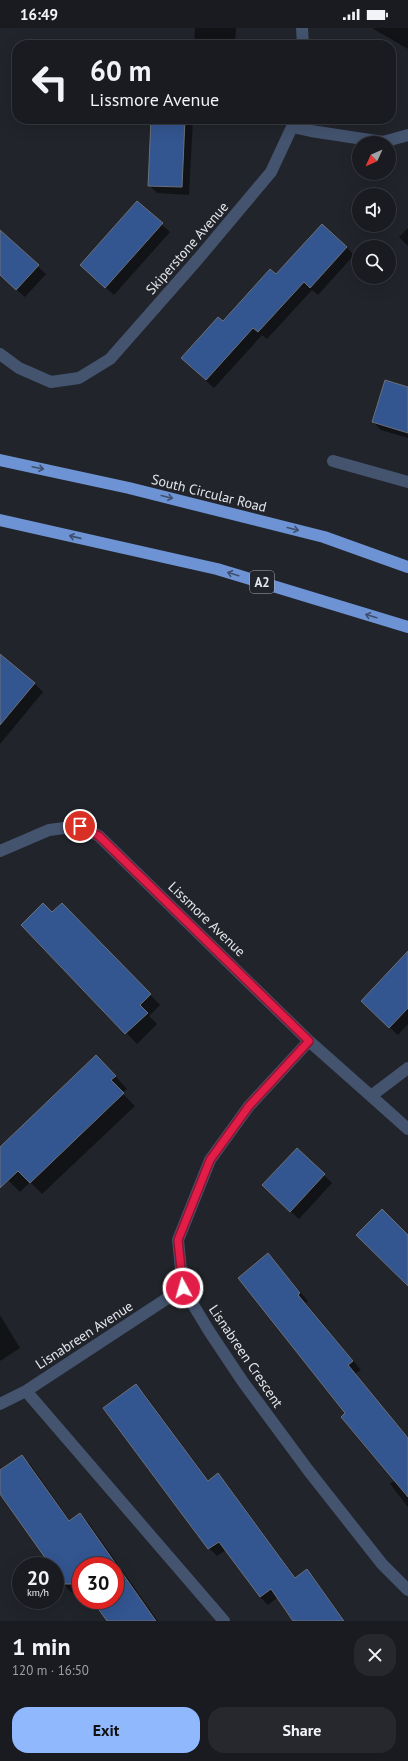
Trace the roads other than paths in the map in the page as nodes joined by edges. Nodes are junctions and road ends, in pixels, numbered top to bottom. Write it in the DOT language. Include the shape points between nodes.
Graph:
graph roads {
  1 [pos="302,28"];
  2 [pos="303,40"];
  3 [pos="293,124"];
  4 [pos="295,124"];
  5 [pos="408,135"];
  6 [pos="0,354"];
  7 [pos="0,460"];
  8 [pos="333,461"];
  9 [pos="408,482"];
  10 [pos="0,520"];
  11 [pos="408,567"];
  12 [pos="408,627"];
  13 [pos="0,851"];
  14 [pos="309,1041"];
  15 [pos="408,1068"];
  16 [pos="371,1096"];
  17 [pos="408,1129"];
  18 [pos="183,1288"];
  19 [pos="26,1391"];
  20 [pos="0,1404"];
  21 [pos="408,1590"];
  22 [pos="224,1621"];
  1 -- 2 [label="street"];
  3 -- 6 [label="street, Skiperstone Avenue" via="271,172 110,359 79,378 51,382 19,368"];
  4 -- 5 [label="street" via="311,131 383,142"];
  7 -- 11 [label="highway, South Circular Road, one-way" via="129,488 324,537"];
  8 -- 9 [label="street"];
  12 -- 10 [label="highway, A2, one-way" via="217,569"];
  13 -- 14 [label="street, Lissmore Avenue" via="49,830 80,826 99,836"];
  14 -- 16 [label="street, Lissmore Avenue"];
  14 -- 18 [label="street, Lisnabreen Crescent" via="249,1106 210,1160 178,1240"];
  15 -- 16 [label="street"];
  16 -- 17 [label="street, Lissmore Avenue"];
  18 -- 19 [label="street, Lisnabreen Avenue"];
  18 -- 21 [label="street, Lisnabreen Crescent" via="243,1382 308,1470 382,1564"];
  19 -- 20 [label="street, Lisnabreen Avenue"];
  19 -- 22 [label="street"];
}
